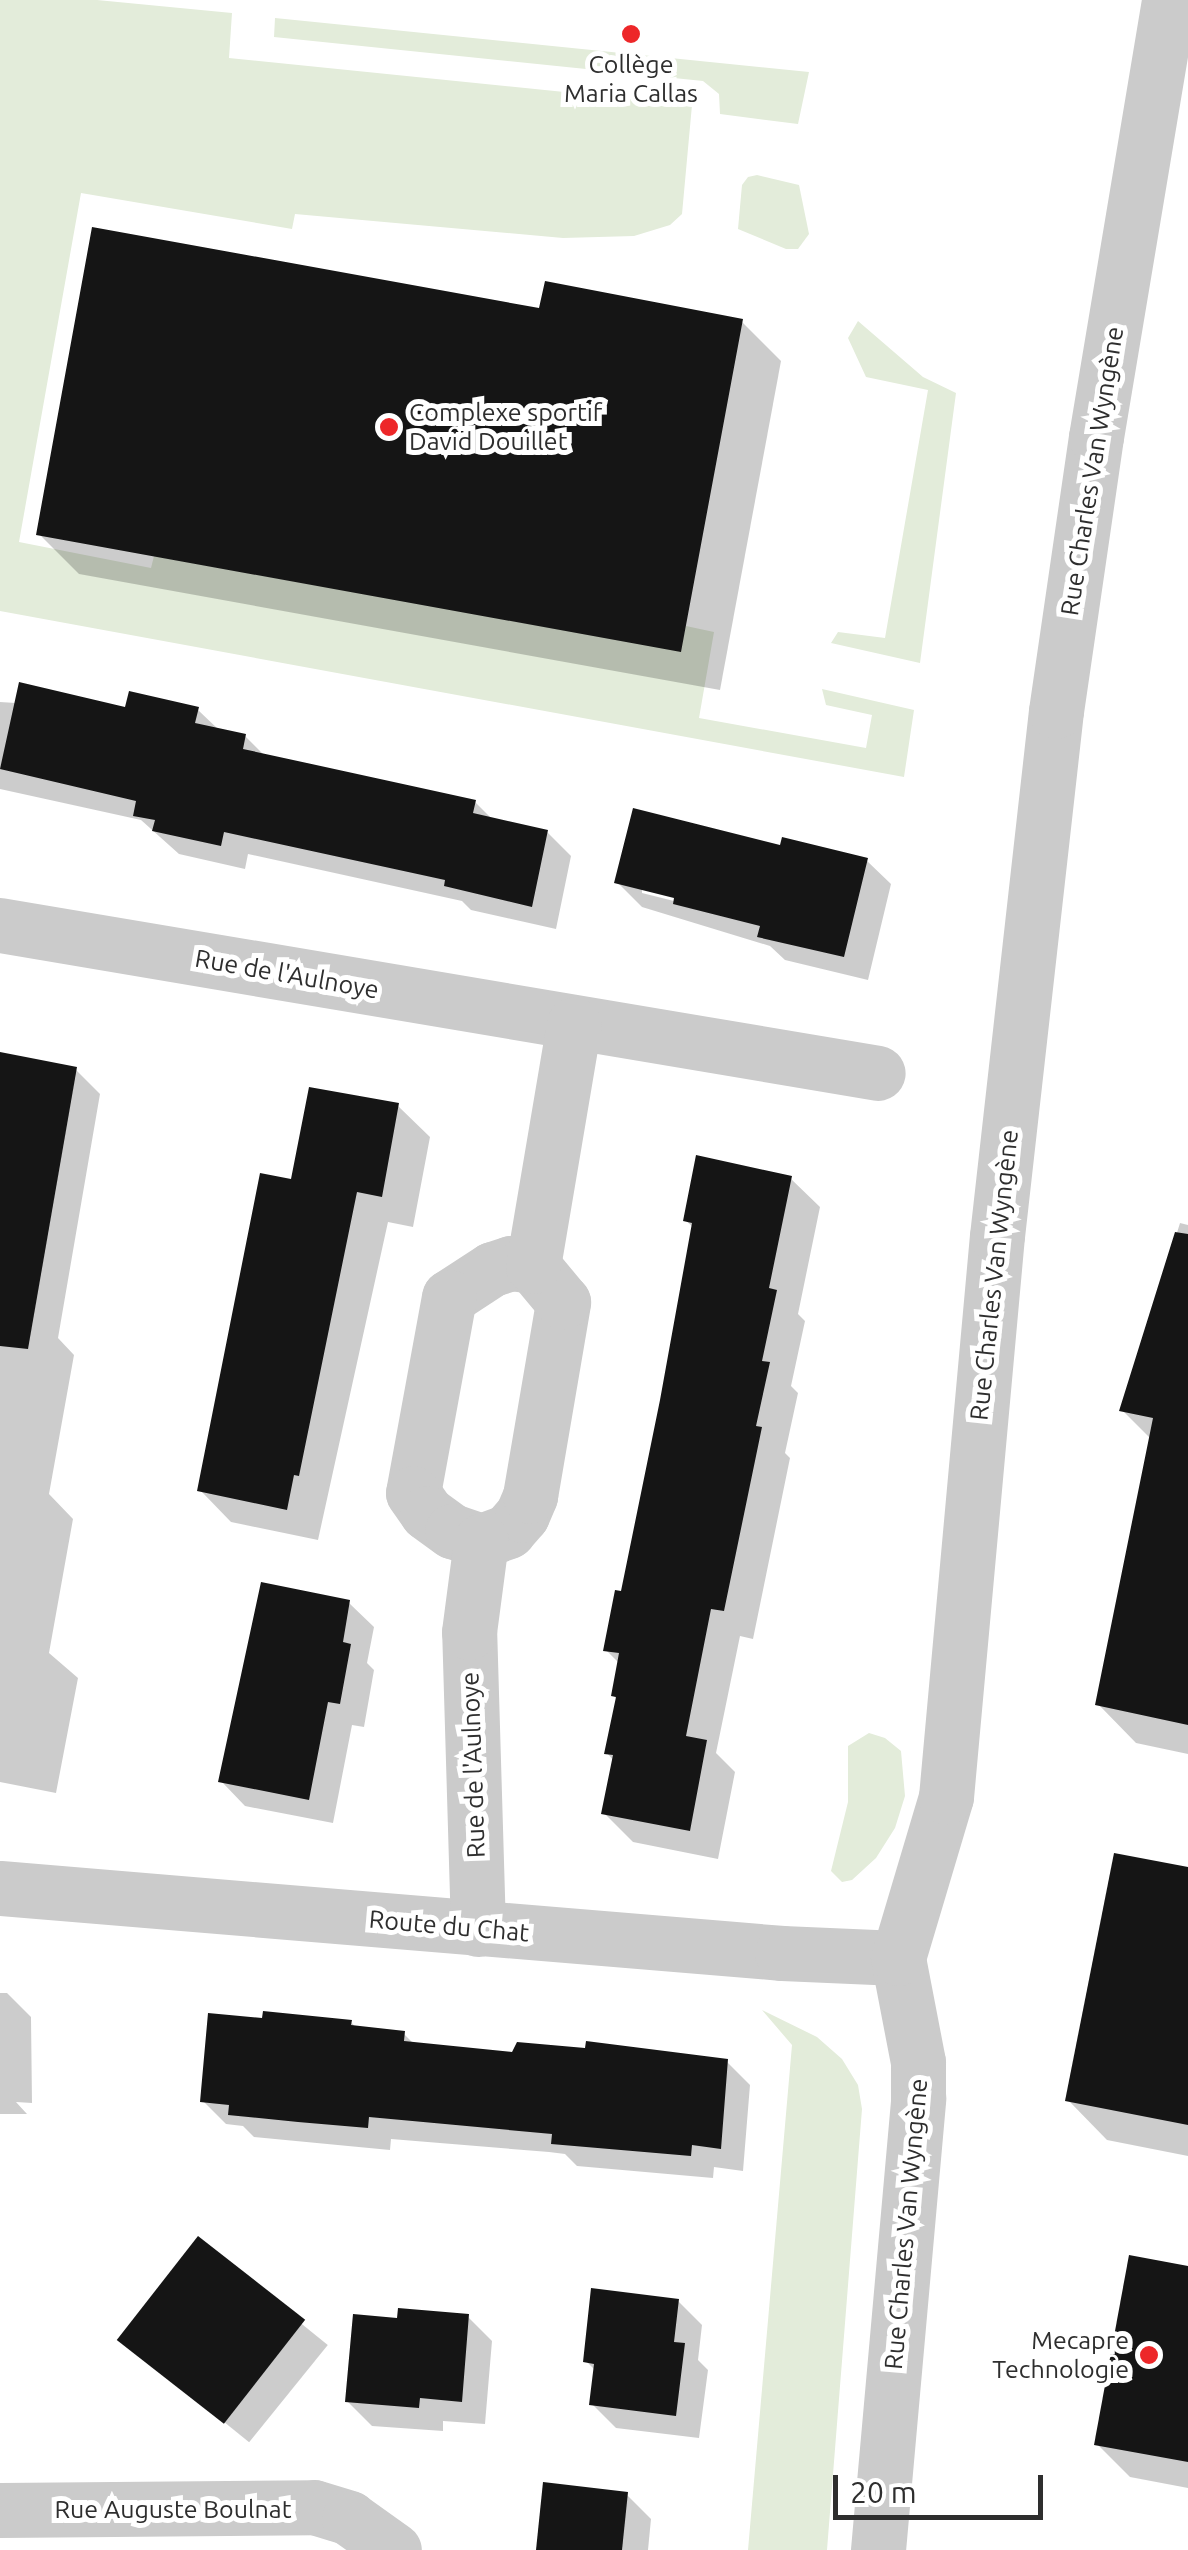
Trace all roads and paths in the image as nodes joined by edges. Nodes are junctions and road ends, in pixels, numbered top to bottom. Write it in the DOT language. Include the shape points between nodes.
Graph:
graph roads {
  1 [pos="1169,0"];
  2 [pos="0,925"];
  3 [pos="574,1024"];
  4 [pos="878,1073"];
  5 [pos="533,1266"];
  6 [pos="481,1541"];
  7 [pos="0,1888"];
  8 [pos="478,1929"];
  9 [pos="898,1958"];
  10 [pos="0,2510"];
  11 [pos="394,2550"];
  12 [pos="878,2550"];
  1 -- 9 [label="street, Rue Charles Van Wyngène" via="1056,711 996,1236 946,1797"];
  2 -- 3 [label="street, Rue de l'Aulnoye"];
  3 -- 4 [label="street, Rue de l'Aulnoye"];
  3 -- 5 [label="street"];
  5 -- 6 [label="street" via="563,1302 530,1496 508,1530"];
  5 -- 6 [label="street" via="492,1269 449,1296 413,1493 427,1513"];
  6 -- 8 [label="street, Rue de l'Aulnoye" via="468,1632"];
  7 -- 8 [label="street, Route du Chat"];
  8 -- 9 [label="street, Route du Chat"];
  9 -- 12 [label="street, Rue Charles Van Wyngène" via="918,2062 918,2098"];
  10 -- 11 [label="street, Rue Auguste Boulnat" via="314,2508 349,2518"];
}
